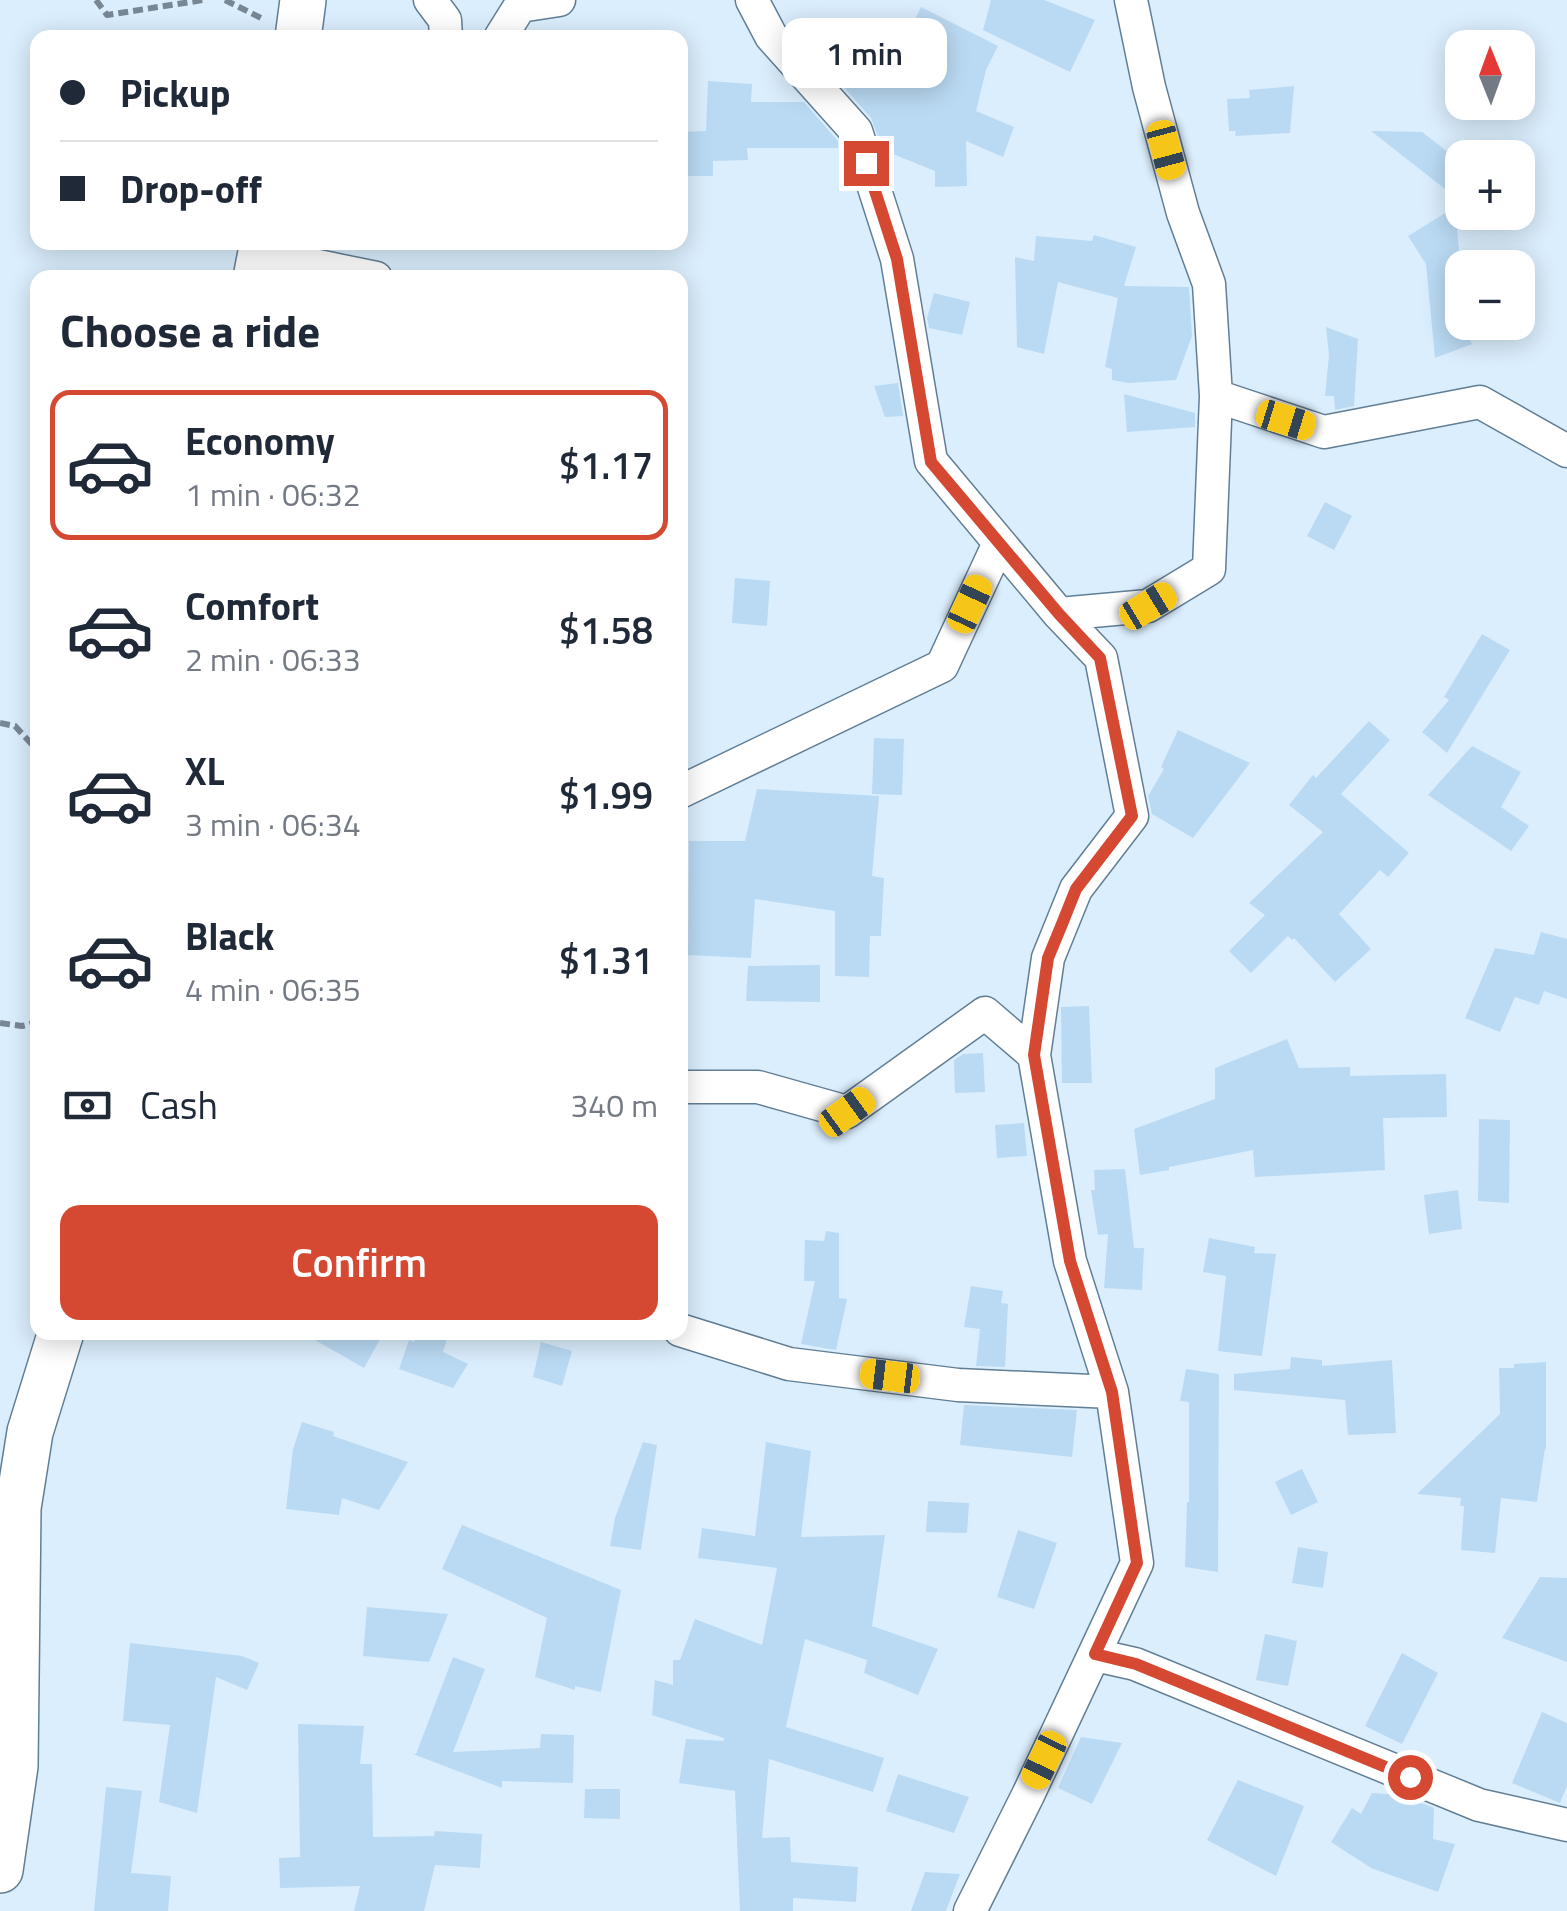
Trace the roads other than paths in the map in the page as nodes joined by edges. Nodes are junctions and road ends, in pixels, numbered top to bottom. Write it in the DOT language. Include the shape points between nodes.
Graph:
graph roads {
  1 [pos="303,0"];
  2 [pos="430,0"];
  3 [pos="559,0"];
  4 [pos="752,0"];
  5 [pos="1132,0"];
  6 [pos="299,30"];
  7 [pos="446,30"];
  8 [pos="505,30"];
  9 [pos="260,258"];
  10 [pos="330,270"];
  11 [pos="1216,396"];
  12 [pos="1567,451"];
  13 [pos="999,543"];
  14 [pos="1059,614"];
  15 [pos="688,788"];
  16 [pos="1034,1055"];
  17 [pos="688,1087"];
  18 [pos="688,1332"];
  19 [pos="59,1340"];
  20 [pos="1112,1392"];
  21 [pos="1095,1654"];
  22 [pos="1567,1825"];
  23 [pos="0,1870"];
  24 [pos="970,1911"];
  1 -- 6 [label="main road"];
  2 -- 7 [label="street"];
  3 -- 8 [label="street" via="520,6"];
  4 -- 13 [label="street" via="771,36 856,131 897,259 931,462"];
  5 -- 11 [label="street" via="1168,159 1208,284"];
  9 -- 10 [label="street"];
  11 -- 12 [label="street" via="1324,432 1480,402"];
  11 -- 14 [label="street" via="1209,569 1148,606"];
  13 -- 14 [label="street"];
  13 -- 15 [label="street" via="942,666"];
  14 -- 16 [label="street" via="1100,658 1132,816 1069,906 1048,958"];
  16 -- 17 [label="street" via="985,1013 847,1112 758,1086"];
  16 -- 20 [label="street" via="1070,1261"];
  18 -- 20 [label="street" via="789,1364 958,1385"];
  19 -- 23 [label="main road" via="30,1432 18,1508 15,1766"];
  20 -- 21 [label="street" via="1137,1563"];
  21 -- 22 [label="street" via="1136,1664 1479,1805"];
  21 -- 24 [label="street"];
}
